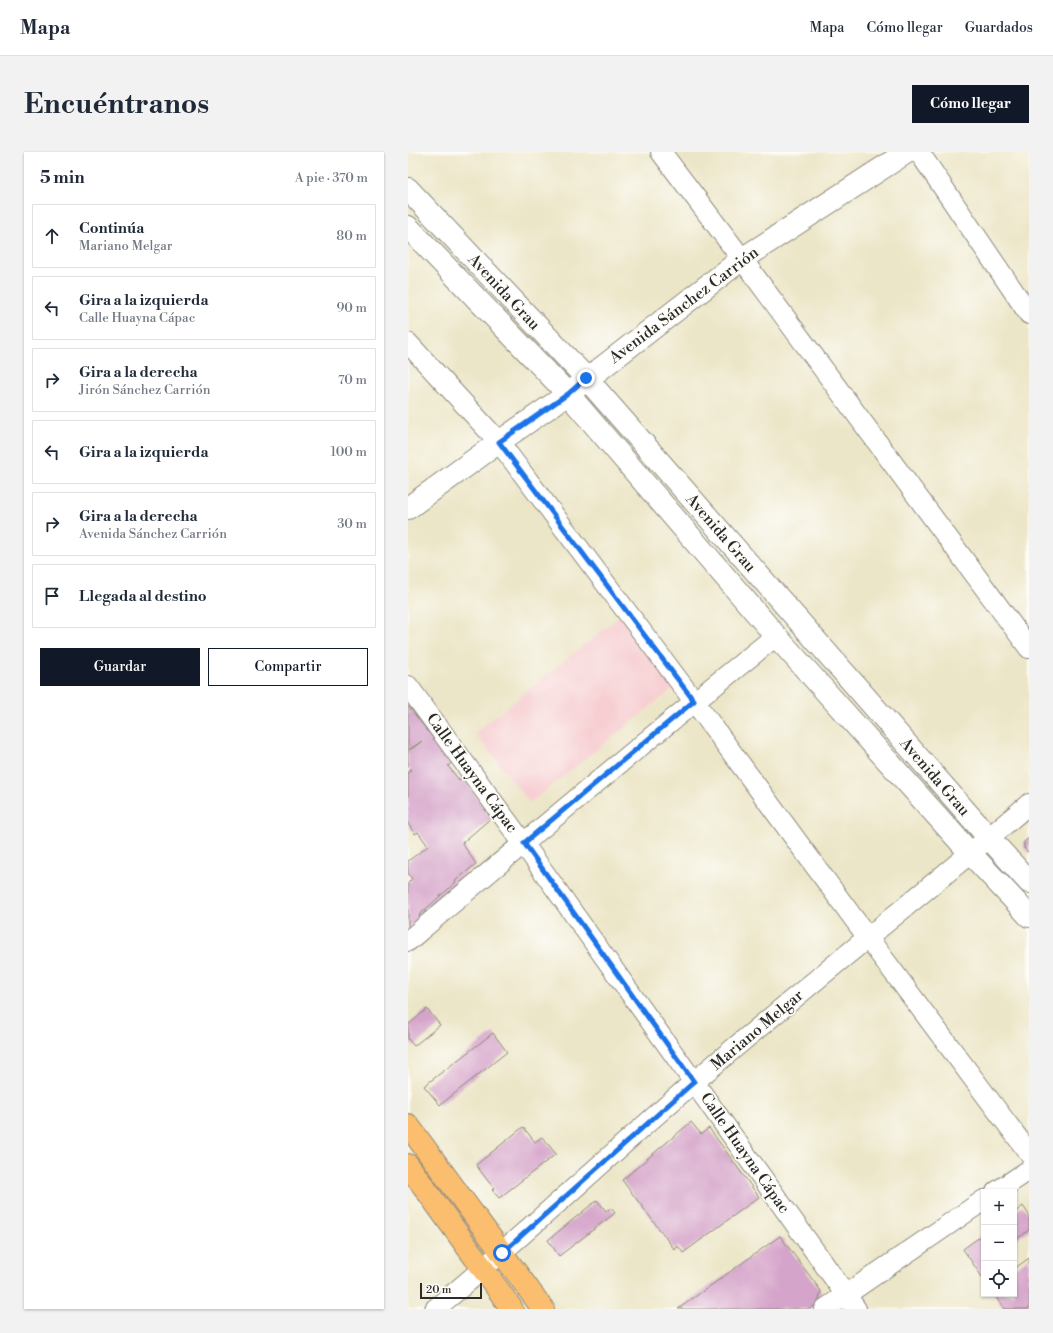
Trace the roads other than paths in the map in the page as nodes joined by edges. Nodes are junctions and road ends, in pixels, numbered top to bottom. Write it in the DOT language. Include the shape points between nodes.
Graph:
graph roads {
  1 [pos="661,152"];
  2 [pos="907,152"];
  3 [pos="918,152"];
  4 [pos="408,189"];
  5 [pos="408,228"];
  6 [pos="742,259"];
  7 [pos="1029,314"];
  8 [pos="408,343"];
  9 [pos="586,378"];
  10 [pos="568,394"];
  11 [pos="499,442"];
  12 [pos="408,508"];
  13 [pos="776,636"];
  14 [pos="1029,648"];
  15 [pos="408,686"];
  16 [pos="694,701"];
  17 [pos="1029,804"];
  18 [pos="989,838"];
  19 [pos="524,843"];
  20 [pos="971,854"];
  21 [pos="1029,882"];
  22 [pos="1029,916"];
  23 [pos="868,938"];
  24 [pos="408,941"];
  25 [pos="694,1082"];
  26 [pos="408,1125"];
  27 [pos="1029,1153"];
  28 [pos="408,1165"];
  29 [pos="1029,1170"];
  30 [pos="1000,1189"];
  31 [pos="981,1202"];
  32 [pos="502,1253"];
  33 [pos="483,1270"];
  34 [pos="850,1302"];
  35 [pos="435,1309"];
  36 [pos="512,1309"];
  37 [pos="543,1309"];
  38 [pos="825,1309"];
  1 -- 6 [label="street"];
  2 -- 6 [label="street, Avenida Sánchez Carrión"];
  3 -- 7 [label="street"];
  4 -- 9 [label="street, Avenida Grau"];
  5 -- 10 [label="street, Avenida Grau"];
  6 -- 9 [label="street, Avenida Sánchez Carrión"];
  6 -- 14 [label="street"];
  8 -- 11 [label="street"];
  9 -- 10 [label="street, Avenida Sánchez Carrión"];
  9 -- 18 [label="street, Avenida Grau"];
  10 -- 11 [label="street, Avenida Sánchez Carrión"];
  10 -- 13 [label="street, Avenida Grau"];
  11 -- 12 [label="street, Avenida Sánchez Carrión"];
  11 -- 16 [label="street"];
  13 -- 16 [label="street"];
  13 -- 20 [label="street, Avenida Grau"];
  15 -- 19 [label="street, Calle Huayna Cápac"];
  16 -- 19 [label="street"];
  16 -- 23 [label="street"];
  17 -- 18 [label="street, Mariano Melgar"];
  18 -- 20 [label="street, Mariano Melgar"];
  18 -- 21 [label="street, Avenida Grau"];
  19 -- 24 [label="street"];
  19 -- 25 [label="street, Calle Huayna Cápac"];
  20 -- 22 [label="street, Avenida Grau"];
  20 -- 23 [label="street, Mariano Melgar"];
  23 -- 25 [label="street, Mariano Melgar"];
  23 -- 27 [label="street"];
  25 -- 32 [label="street, Mariano Melgar"];
  25 -- 34 [label="street, Calle Huayna Cápac"];
  26 -- 32 [label="main road"];
  28 -- 33 [label="main road"];
  29 -- 30 [label="street"];
  31 -- 34 [label="street"];
  32 -- 33 [label="street, Mariano Melgar"];
  32 -- 37 [label="main road"];
  33 -- 35 [label="street, Mariano Melgar"];
  33 -- 36 [label="main road"];
  34 -- 38 [label="street"];
}
